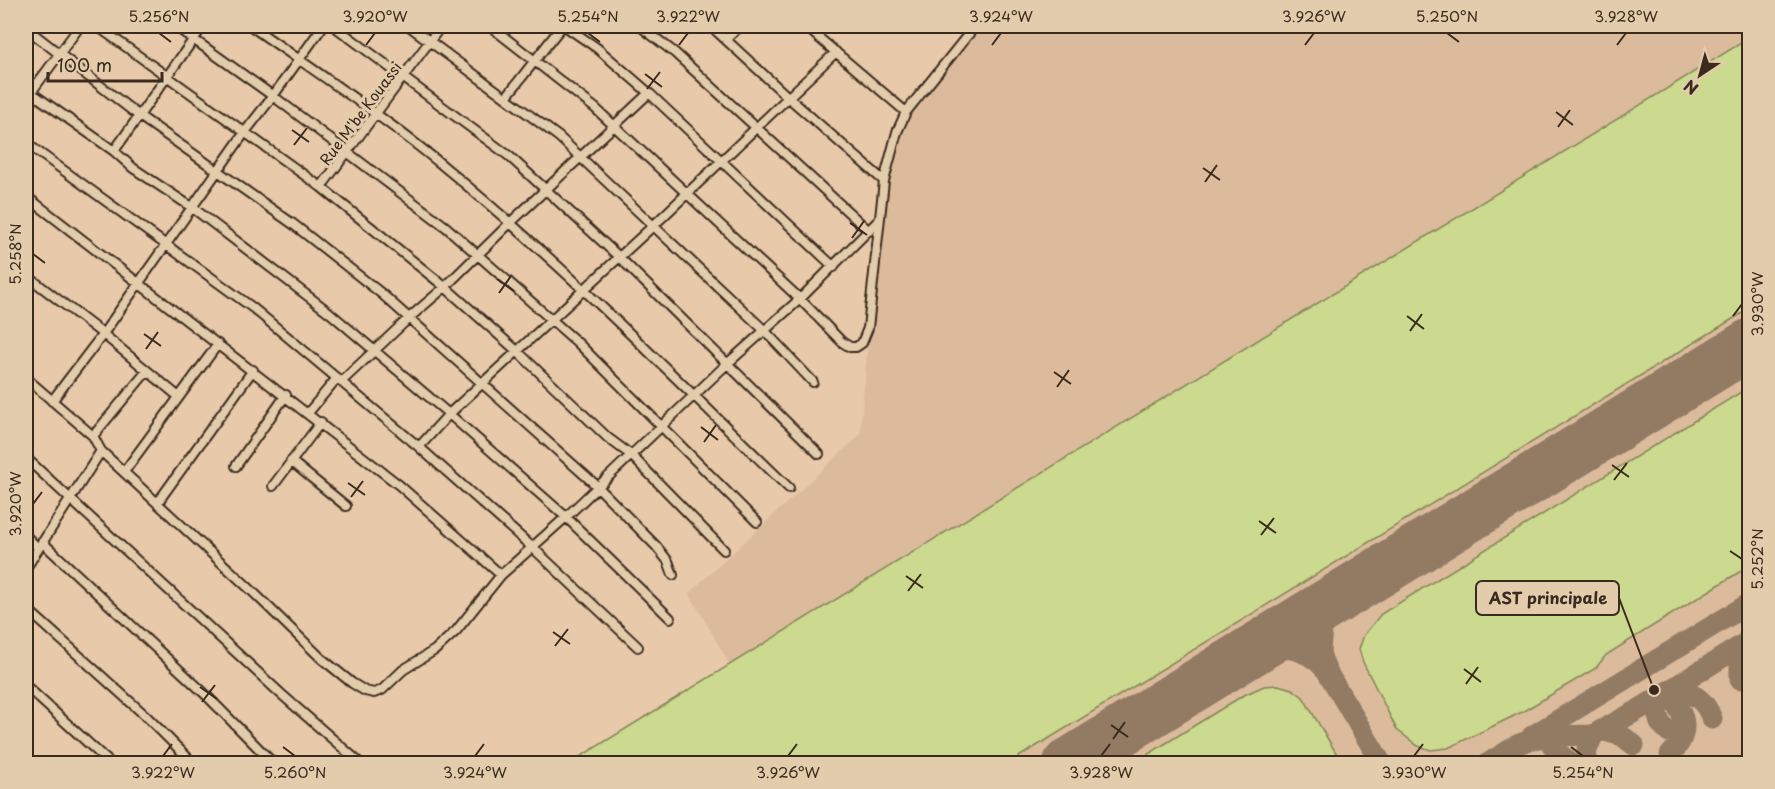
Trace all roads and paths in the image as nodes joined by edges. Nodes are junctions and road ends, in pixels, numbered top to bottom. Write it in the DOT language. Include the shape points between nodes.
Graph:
graph roads {
  1 [pos="80,26"];
  2 [pos="97,26"];
  3 [pos="175,26"];
  4 [pos="203,26"];
  5 [pos="251,26"];
  6 [pos="322,26"];
  7 [pos="334,26"];
  8 [pos="409,26"];
  9 [pos="441,26"];
  10 [pos="490,26"];
  11 [pos="563,26"];
  12 [pos="640,26"];
  13 [pos="711,26"];
  14 [pos="740,26"];
  15 [pos="806,26"];
  16 [pos="959,26"];
  17 [pos="975,26"];
  18 [pos="26,28"];
  19 [pos="969,34"];
  20 [pos="193,39"];
  21 [pos="726,39"];
  22 [pos="430,40"];
  23 [pos="836,52"];
  24 [pos="59,54"];
  25 [pos="299,60"];
  26 [pos="535,60"];
  27 [pos="166,76"];
  28 [pos="404,76"];
  29 [pos="27,93"];
  30 [pos="649,93"];
  31 [pos="273,96"];
  32 [pos="507,96"];
  33 [pos="789,98"];
  34 [pos="906,112"];
  35 [pos="375,114"];
  36 [pos="138,115"];
  37 [pos="614,125"];
  38 [pos="756,129"];
  39 [pos="245,132"];
  40 [pos="26,143"];
  41 [pos="347,151"];
  42 [pos="114,152"];
  43 [pos="581,157"];
  44 [pos="721,160"];
  45 [pos="218,170"];
  46 [pos="884,181"];
  47 [pos="321,187"];
  48 [pos="546,189"];
  49 [pos="688,193"];
  50 [pos="26,196"];
  51 [pos="193,208"];
  52 [pos="878,221"];
  53 [pos="510,223"];
  54 [pos="653,226"];
  55 [pos="868,231"];
  56 [pos="166,246"];
  57 [pos="477,255"];
  58 [pos="618,255"];
  59 [pos="834,267"];
  60 [pos="26,275"];
  61 [pos="139,284"];
  62 [pos="445,288"];
  63 [pos="584,288"];
  64 [pos="800,299"];
  65 [pos="409,318"];
  66 [pos="550,319"];
  67 [pos="764,330"];
  68 [pos="103,334"];
  69 [pos="218,344"];
  70 [pos="517,351"];
  71 [pos="374,352"];
  72 [pos="728,363"];
  73 [pos="253,370"];
  74 [pos="147,371"];
  75 [pos="26,378"];
  76 [pos="339,380"];
  77 [pos="813,382"];
  78 [pos="484,383"];
  79 [pos="286,395"];
  80 [pos="693,395"];
  81 [pos="179,397"];
  82 [pos="52,401"];
  83 [pos="308,413"];
  84 [pos="449,414"];
  85 [pos="321,422"];
  86 [pos="662,426"];
  87 [pos="93,436"];
  88 [pos="419,447"];
  89 [pos="101,451"];
  90 [pos="819,454"];
  91 [pos="631,455"];
  92 [pos="26,458"];
  93 [pos="291,461"];
  94 [pos="236,466"];
  95 [pos="124,472"];
  96 [pos="273,486"];
  97 [pos="597,486"];
  98 [pos="789,488"];
  99 [pos="71,499"];
  100 [pos="158,502"];
  101 [pos="346,506"];
  102 [pos="566,517"];
  103 [pos="757,522"];
  104 [pos="26,536"];
  105 [pos="40,545"];
  106 [pos="532,547"];
  107 [pos="724,550"];
  108 [pos="26,568"];
  109 [pos="501,575"];
  110 [pos="674,575"];
  111 [pos="26,608"];
  112 [pos="670,618"];
  113 [pos="638,647"];
  114 [pos="26,686"];
  115 [pos="111,764"];
  116 [pos="194,764"];
  117 [pos="274,764"];
  118 [pos="361,764"];
  1 -- 24 [label="street"];
  2 -- 27 [label="street"];
  3 -- 20 [label="street"];
  4 -- 20 [label="street"];
  5 -- 25 [label="street"];
  6 -- 25 [label="street"];
  7 -- 28 [label="street"];
  8 -- 22 [label="street"];
  9 -- 22 [label="street, Rue M'be Kouassi"];
  10 -- 26 [label="street"];
  11 -- 26 [label="street"];
  11 -- 30 [label="street" via="597,48"];
  12 -- 38 [label="street" via="675,53"];
  13 -- 21 [label="street"];
  14 -- 21 [label="street"];
  15 -- 23 [label="street"];
  16 -- 19 [label="street"];
  17 -- 19 [label="street"];
  18 -- 24 [label="street"];
  19 -- 34 [label="street"];
  20 -- 27 [label="street"];
  20 -- 31 [label="street"];
  21 -- 33 [label="street"];
  22 -- 28 [label="street, Rue M'be Kouassi"];
  22 -- 32 [label="street"];
  23 -- 33 [label="street"];
  23 -- 34 [label="street"];
  24 -- 29 [label="street"];
  24 -- 36 [label="street"];
  25 -- 31 [label="street"];
  25 -- 35 [label="street"];
  26 -- 32 [label="street"];
  26 -- 37 [label="street"];
  27 -- 36 [label="street"];
  27 -- 39 [label="street"];
  28 -- 35 [label="street, Rue M'be Kouassi"];
  28 -- 48 [label="street"];
  29 -- 42 [label="street"];
  30 -- 37 [label="street"];
  30 -- 44 [label="street"];
  31 -- 39 [label="street"];
  31 -- 41 [label="street"];
  32 -- 43 [label="street"];
  33 -- 38 [label="street"];
  33 -- 46 [label="street"];
  34 -- 46 [label="street"];
  35 -- 41 [label="street, Rue M'be Kouassi"];
  35 -- 53 [label="street"];
  36 -- 42 [label="street"];
  36 -- 45 [label="street"];
  37 -- 43 [label="street"];
  37 -- 49 [label="street"];
  38 -- 44 [label="street"];
  38 -- 55 [label="street"];
  39 -- 45 [label="street"];
  39 -- 47 [label="street"];
  40 -- 56 [label="street"];
  41 -- 47 [label="street, Rue M'be Kouassi"];
  41 -- 57 [label="street"];
  42 -- 51 [label="street"];
  43 -- 48 [label="street"];
  43 -- 54 [label="street"];
  44 -- 49 [label="street"];
  44 -- 59 [label="street"];
  45 -- 51 [label="street"];
  45 -- 65 [label="street" via="350,267"];
  46 -- 52 [label="street"];
  47 -- 62 [label="street"];
  48 -- 53 [label="street"];
  48 -- 58 [label="street"];
  49 -- 54 [label="street"];
  49 -- 64 [label="street"];
  50 -- 61 [label="street"];
  51 -- 56 [label="street"];
  51 -- 71 [label="street"];
  52 -- 55 [label="street"];
  52 -- 64 [label="street" via="868,328 862,343 856,347 842,342"];
  53 -- 57 [label="street"];
  53 -- 63 [label="street"];
  54 -- 58 [label="street"];
  54 -- 67 [label="street"];
  55 -- 59 [label="street"];
  56 -- 61 [label="street"];
  56 -- 76 [label="street" via="252,308"];
  57 -- 62 [label="street"];
  57 -- 66 [label="street"];
  58 -- 63 [label="street"];
  58 -- 72 [label="street"];
  59 -- 64 [label="street"];
  60 -- 68 [label="street"];
  61 -- 68 [label="street"];
  61 -- 69 [label="street"];
  62 -- 65 [label="street"];
  62 -- 70 [label="street"];
  63 -- 66 [label="street"];
  63 -- 80 [label="street"];
  64 -- 67 [label="street"];
  65 -- 71 [label="street"];
  65 -- 78 [label="street"];
  66 -- 70 [label="street"];
  66 -- 86 [label="street"];
  67 -- 72 [label="street"];
  67 -- 77 [label="street"];
  68 -- 74 [label="street"];
  68 -- 82 [label="street"];
  69 -- 73 [label="street"];
  69 -- 81 [label="street"];
  70 -- 78 [label="street"];
  70 -- 91 [label="street"];
  71 -- 76 [label="street"];
  71 -- 84 [label="street"];
  72 -- 80 [label="street"];
  72 -- 90 [label="street"];
  73 -- 79 [label="street"];
  73 -- 100 [label="street"];
  74 -- 81 [label="street"];
  74 -- 87 [label="street"];
  75 -- 82 [label="street"];
  76 -- 83 [label="street"];
  76 -- 88 [label="street"];
  78 -- 84 [label="street"];
  78 -- 97 [label="street"];
  79 -- 83 [label="street"];
  79 -- 94 [label="street"];
  80 -- 86 [label="street"];
  80 -- 98 [label="street"];
  81 -- 95 [label="street"];
  82 -- 87 [label="street"];
  83 -- 85 [label="street"];
  84 -- 88 [label="street"];
  84 -- 102 [label="street"];
  85 -- 93 [label="street"];
  85 -- 109 [label="street"];
  86 -- 91 [label="street"];
  86 -- 103 [label="street"];
  87 -- 89 [label="street"];
  88 -- 106 [label="street"];
  89 -- 95 [label="street"];
  89 -- 99 [label="street"];
  91 -- 97 [label="street"];
  91 -- 107 [label="street"];
  92 -- 99 [label="street"];
  93 -- 96 [label="street"];
  93 -- 101 [label="street"];
  95 -- 100 [label="street"];
  97 -- 102 [label="street"];
  97 -- 110 [label="street" via="656,546"];
  99 -- 105 [label="street"];
  99 -- 118 [label="street"];
  100 -- 109 [label="street" via="321,658 352,683 374,693 456,632"];
  102 -- 106 [label="street"];
  102 -- 112 [label="street"];
  104 -- 105 [label="street"];
  105 -- 108 [label="street"];
  105 -- 117 [label="street" via="204,693"];
  106 -- 109 [label="street"];
  106 -- 113 [label="street"];
  111 -- 116 [label="street"];
  114 -- 115 [label="street"];
}
